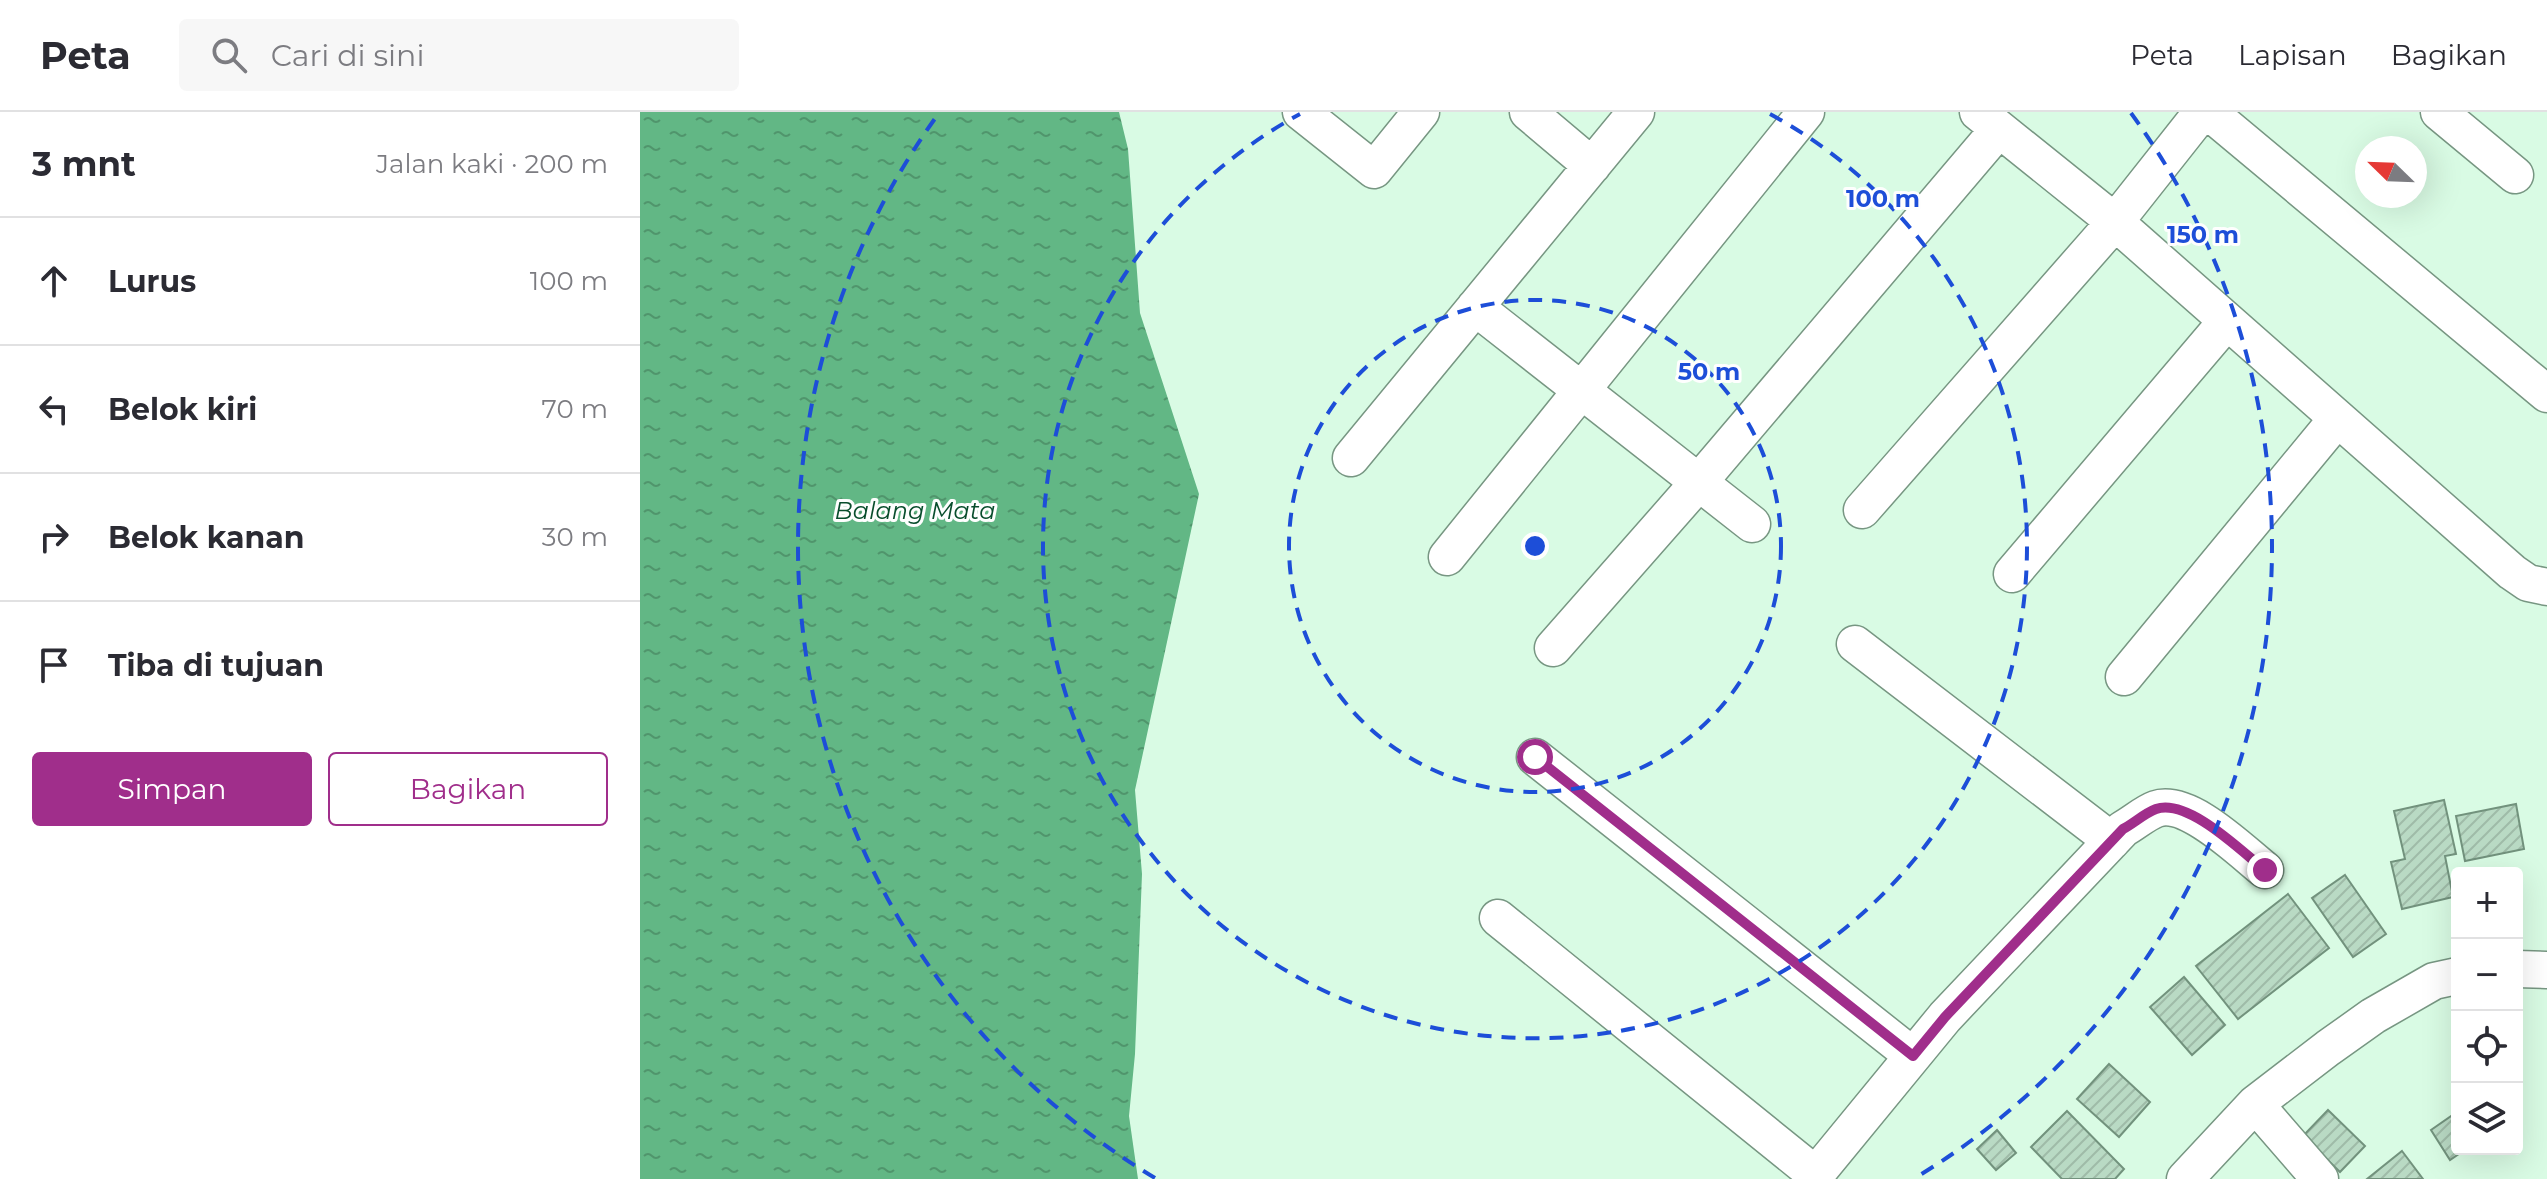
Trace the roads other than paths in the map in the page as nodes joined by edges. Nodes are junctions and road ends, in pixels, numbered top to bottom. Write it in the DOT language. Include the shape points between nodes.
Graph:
graph roads {
  1 [pos="1301,112"];
  2 [pos="1421,112"];
  3 [pos="1528,112"];
  4 [pos="1636,112"];
  5 [pos="1806,112"];
  6 [pos="2202,112"];
  7 [pos="2209,112"];
  8 [pos="2439,112"];
  9 [pos="1989,120"];
  10 [pos="1592,166"];
  11 [pos="2515,175"];
  12 [pos="2115,222"];
  13 [pos="1475,307"];
  14 [pos="2227,321"];
  15 [pos="1582,390"];
  16 [pos="2547,394"];
  17 [pos="2337,419"];
  18 [pos="1351,458"];
  19 [pos="1699,482"];
  20 [pos="1862,510"];
  21 [pos="1752,524"];
  22 [pos="1447,557"];
  23 [pos="2012,574"];
  24 [pos="2547,587"];
  25 [pos="1855,644"];
  26 [pos="1553,648"];
  27 [pos="2124,677"];
  28 [pos="1535,757"];
  29 [pos="2112,841"];
  30 [pos="2265,870"];
  31 [pos="1498,918"];
  32 [pos="2523,969"];
  33 [pos="2547,970"];
  34 [pos="2451,977"];
  35 [pos="1913,1056"];
  36 [pos="2255,1104"];
  37 [pos="1814,1177"];
  38 [pos="2185,1179"];
  39 [pos="2320,1179"];
  1 -- 2 [label="street" via="1374,170"];
  3 -- 10 [label="street"];
  4 -- 10 [label="street"];
  5 -- 15 [label="street"];
  6 -- 12 [label="street"];
  7 -- 16 [label="street"];
  8 -- 11 [label="street"];
  9 -- 12 [label="street"];
  9 -- 19 [label="street"];
  10 -- 13 [label="street"];
  12 -- 14 [label="street"];
  12 -- 20 [label="street"];
  13 -- 15 [label="street"];
  13 -- 18 [label="street"];
  14 -- 17 [label="street"];
  14 -- 23 [label="street"];
  15 -- 19 [label="street"];
  15 -- 22 [label="street"];
  17 -- 24 [label="street" via="2512,572"];
  17 -- 27 [label="street"];
  19 -- 21 [label="street"];
  19 -- 26 [label="street"];
  25 -- 29 [label="street"];
  28 -- 35 [label="street"];
  29 -- 30 [label="street" via="2158,808 2178,809 2195,816"];
  29 -- 35 [label="street"];
  31 -- 37 [label="street"];
  32 -- 33 [label="street"];
  34 -- 36 [label="street" via="2434,981 2373,1016"];
  35 -- 37 [label="street"];
  36 -- 38 [label="street"];
  36 -- 39 [label="street"];
}
